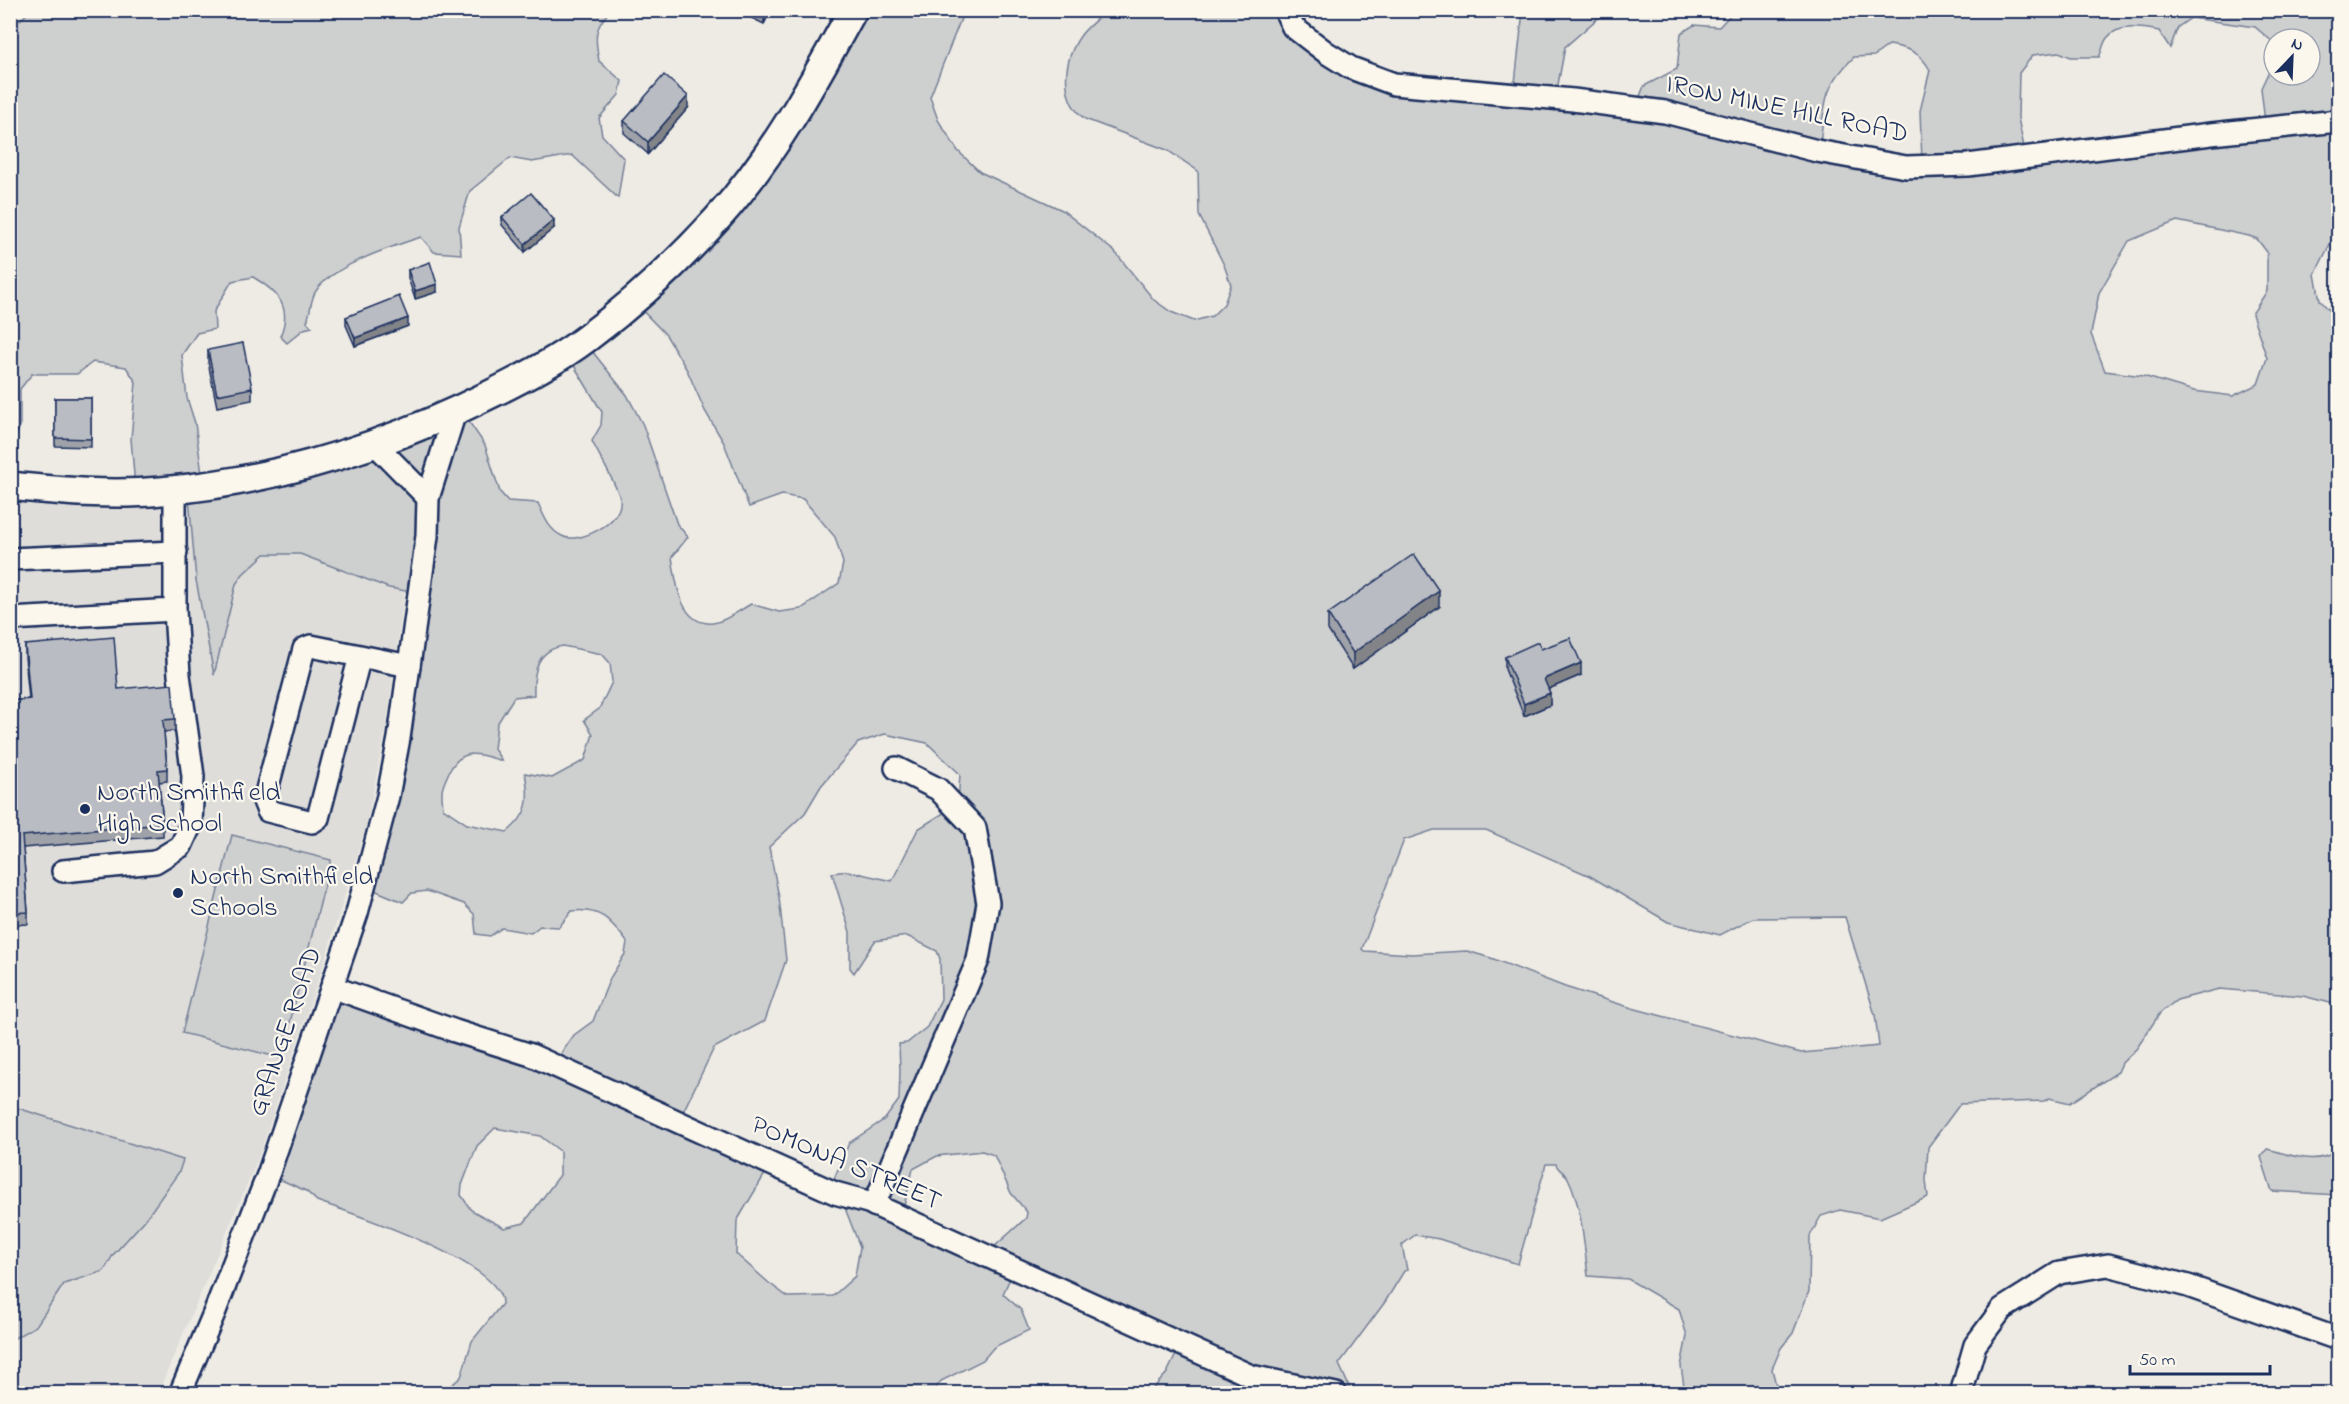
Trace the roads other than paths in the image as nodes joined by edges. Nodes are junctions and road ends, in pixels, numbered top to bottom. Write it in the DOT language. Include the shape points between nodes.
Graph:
graph roads {
  1 [pos="853,10"];
  2 [pos="1285,10"];
  3 [pos="2338,121"];
  4 [pos="455,412"];
  5 [pos="374,443"];
  6 [pos="10,486"];
  7 [pos="176,490"];
  8 [pos="428,498"];
  9 [pos="176,552"];
  10 [pos="10,559"];
  11 [pos="175,610"];
  12 [pos="10,619"];
  13 [pos="360,656"];
  14 [pos="409,666"];
  15 [pos="896,768"];
  16 [pos="63,871"];
  17 [pos="332,987"];
  18 [pos="874,1204"];
  19 [pos="2338,1339"];
  20 [pos="180,1394"];
  21 [pos="1336,1394"];
  22 [pos="1961,1394"];
  1 -- 4 [label="main road" via="766,158 717,219 663,273 586,339 528,375"];
  2 -- 3 [label="street, IRON MINE HILL ROAD" via="1293,27 1327,53 1351,68 1394,84 1665,112 1817,151 1906,167 1968,165"];
  4 -- 5 [label="main road"];
  4 -- 8 [label="street, GRANGE ROAD"];
  5 -- 7 [label="main road" via="318,463"];
  5 -- 8 [label="street"];
  6 -- 7 [label="main road" via="64,492"];
  7 -- 9 [label="street"];
  8 -- 14 [label="street, GRANGE ROAD" via="427,536"];
  9 -- 10 [label="street"];
  9 -- 11 [label="street"];
  11 -- 12 [label="street"];
  11 -- 16 [label="street" via="179,675 193,776 191,824 181,846 155,862"];
  13 -- 13 [label="street" via="311,646 304,649 264,801 268,811 312,822 318,818"];
  13 -- 14 [label="street"];
  14 -- 17 [label="street, GRANGE ROAD" via="388,796 357,913"];
  15 -- 18 [label="street" via="938,789 975,828 988,903 978,960"];
  17 -- 18 [label="street, POMONA STREET" via="531,1055 835,1193"];
  17 -- 20 [label="street, GRANGE ROAD" via="241,1245"];
  18 -- 21 [label="street, POMONA STREET" via="1251,1376"];
  19 -- 22 [label="street" via="2188,1286 2108,1265 2059,1273 2002,1309 1975,1345"];
}
